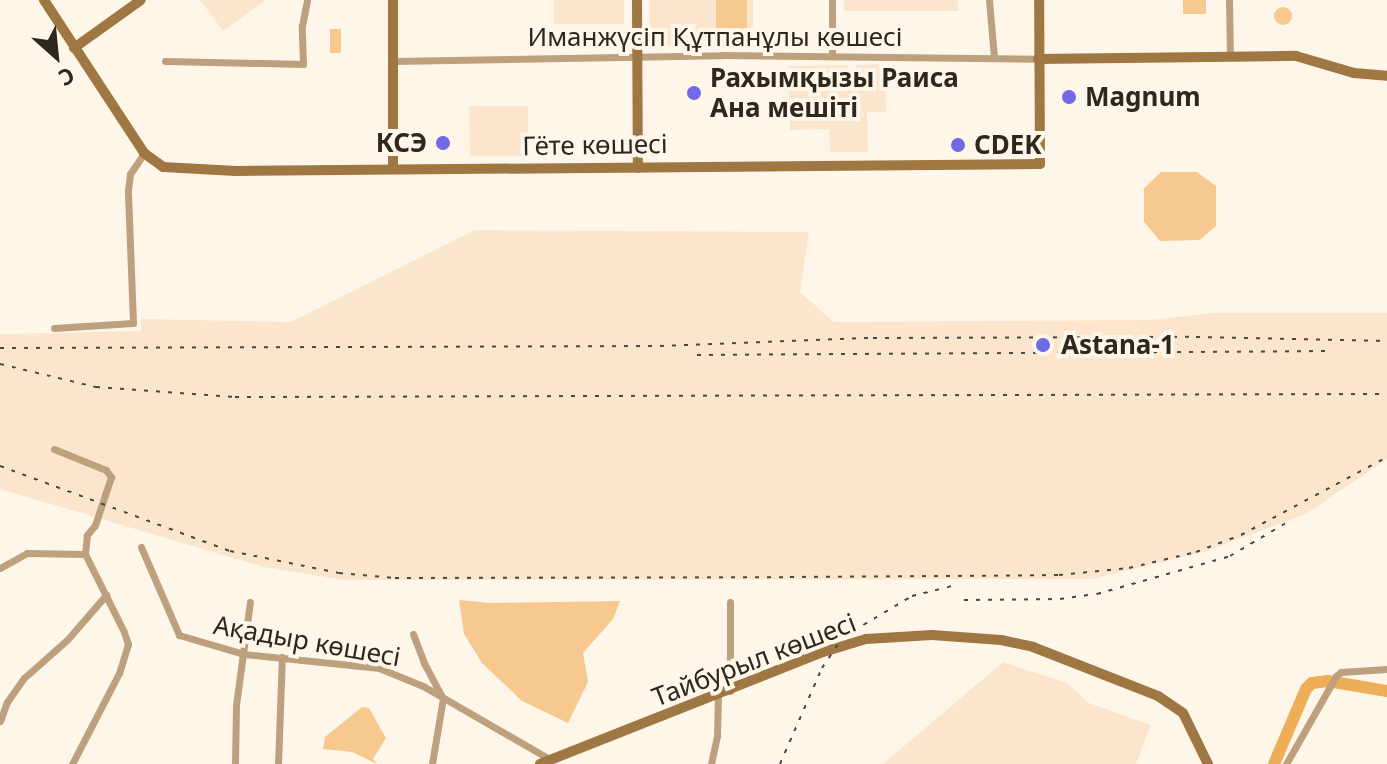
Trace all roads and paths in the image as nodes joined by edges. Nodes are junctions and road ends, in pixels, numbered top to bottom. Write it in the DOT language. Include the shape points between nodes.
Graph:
graph roads {
  1 [pos="44,0"];
  2 [pos="141,0"];
  3 [pos="307,0"];
  4 [pos="393,0"];
  5 [pos="637,0"];
  6 [pos="832,0"];
  7 [pos="989,0"];
  8 [pos="1039,0"];
  9 [pos="1229,0"];
  10 [pos="74,48"];
  11 [pos="637,55"];
  12 [pos="832,56"];
  13 [pos="1230,56"];
  14 [pos="994,57"];
  15 [pos="1038,59"];
  16 [pos="165,61"];
  17 [pos="393,61"];
  18 [pos="1387,76"];
  19 [pos="148,157"];
  20 [pos="638,168"];
  21 [pos="393,169"];
  22 [pos="54,328"];
  23 [pos="54,449"];
  24 [pos="141,547"];
  25 [pos="85,554"];
  26 [pos="0,568"];
  27 [pos="106,595"];
  28 [pos="250,602"];
  29 [pos="730,602"];
  30 [pos="413,634"];
  31 [pos="244,654"];
  32 [pos="282,657"];
  33 [pos="1387,669"];
  34 [pos="730,691"];
  35 [pos="718,696"];
  36 [pos="443,698"];
  37 [pos="0,721"];
  38 [pos="545,762"];
  39 [pos="72,764"];
  40 [pos="235,764"];
  41 [pos="278,764"];
  42 [pos="432,764"];
  43 [pos="711,764"];
  44 [pos="1208,764"];
  45 [pos="1286,764"];
  1 -- 10 [label="main road"];
  2 -- 10 [label="main road"];
  3 -- 16 [label="street" via="303,64"];
  4 -- 17 [label="main road"];
  5 -- 11 [label="main road"];
  6 -- 12 [label="street"];
  7 -- 14 [label="street"];
  8 -- 15 [label="main road"];
  9 -- 13 [label="street"];
  10 -- 19 [label="main road"];
  11 -- 12 [label="street, Иманжүсіп Құтпанұлы көшесі"];
  11 -- 17 [label="street, Иманжүсіп Құтпанұлы көшесі"];
  11 -- 20 [label="main road"];
  12 -- 14 [label="street, Иманжүсіп Құтпанұлы көшесі"];
  13 -- 15 [label="main road"];
  13 -- 18 [label="main road" via="1308,57 1364,75"];
  14 -- 15 [label="street, Иманжүсіп Құтпанұлы көшесі"];
  15 -- 20 [label="main road, Гёте көшесі" via="1040,164"];
  17 -- 21 [label="main road"];
  19 -- 21 [label="main road, Гёте көшесі" via="163,167 188,171"];
  19 -- 22 [label="street" via="130,174 128,190 133,323"];
  20 -- 21 [label="main road, Гёте көшесі"];
  23 -- 25 [label="street" via="106,470 111,477 87,535"];
  24 -- 31 [label="street, Ақадыр көшесі" via="179,635"];
  25 -- 26 [label="street" via="27,553"];
  25 -- 27 [label="street"];
  27 -- 37 [label="street" via="24,678"];
  27 -- 39 [label="street" via="128,644 96,723"];
  28 -- 31 [label="street"];
  29 -- 34 [label="street"];
  30 -- 36 [label="street"];
  31 -- 32 [label="street, Ақадыр көшесі"];
  31 -- 40 [label="street"];
  32 -- 36 [label="street, Ақадыр көшесі" via="379,668"];
  32 -- 41 [label="street"];
  33 -- 45 [label="street" via="1336,676"];
  34 -- 35 [label="main road, Тайбурыл көшесі"];
  34 -- 44 [label="main road, Тайбурыл көшесі" via="866,639 932,635 1001,640 1033,647 1172,703 1188,720"];
  35 -- 38 [label="main road, Тайбурыл көшесі"];
  35 -- 43 [label="street"];
  36 -- 38 [label="street, Ақадыр көшесі"];
  36 -- 42 [label="street"];
}
